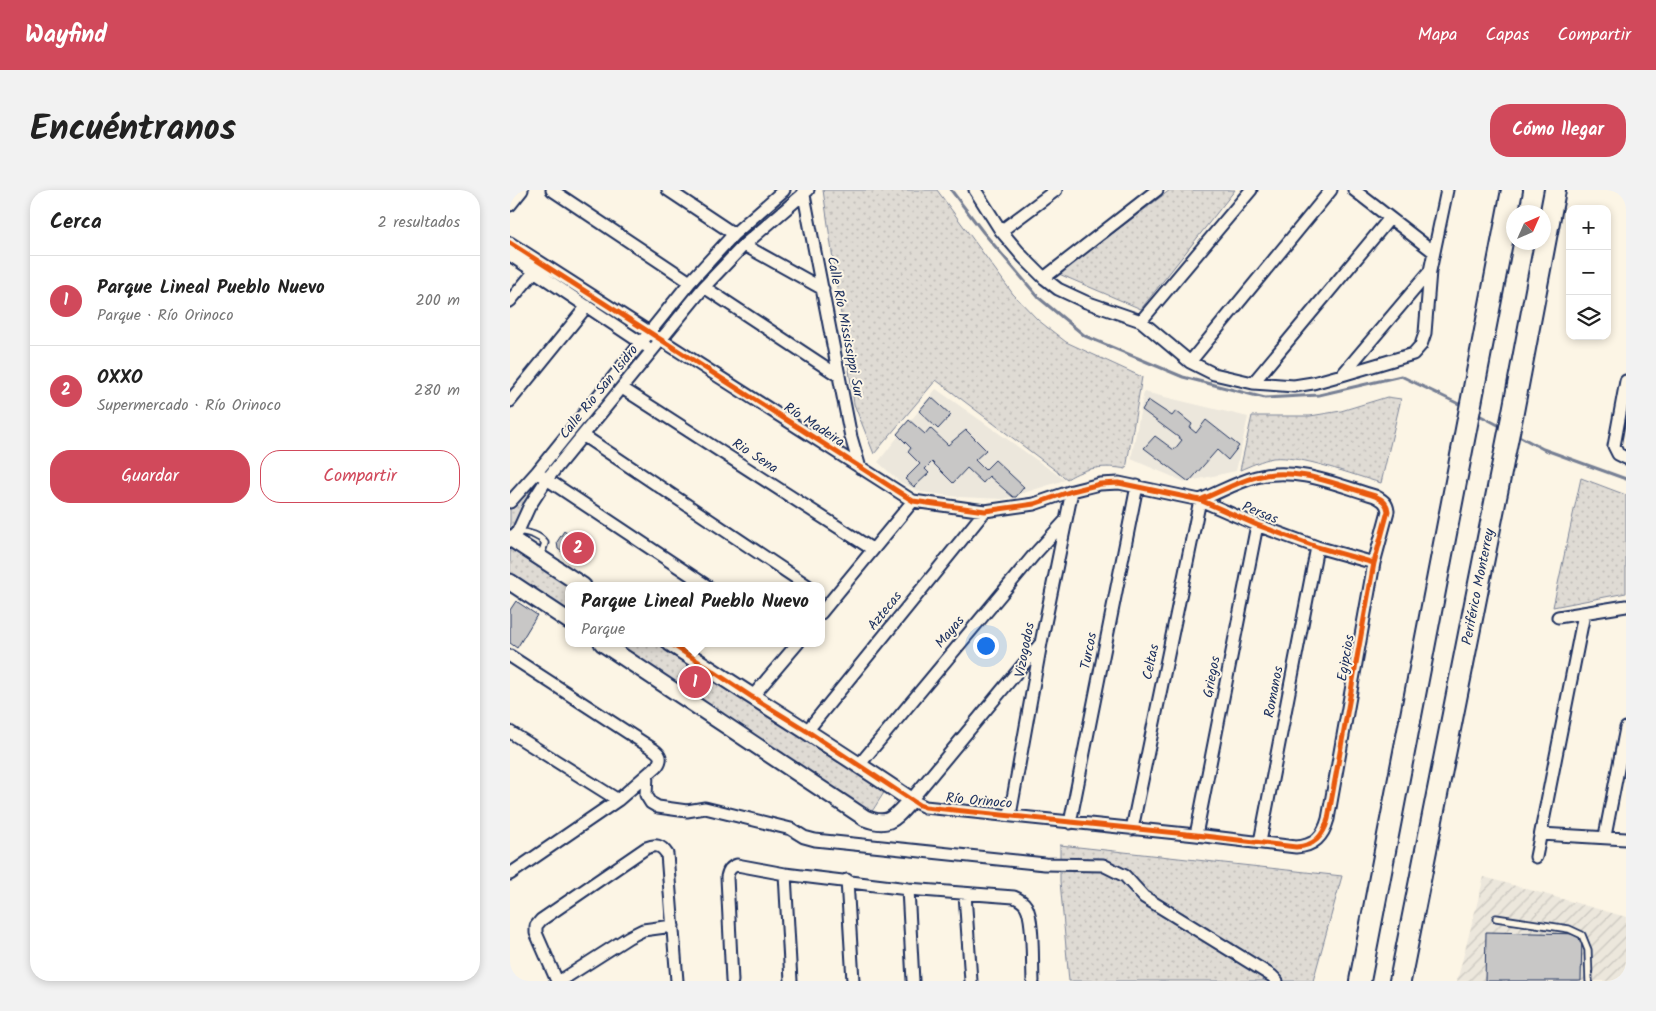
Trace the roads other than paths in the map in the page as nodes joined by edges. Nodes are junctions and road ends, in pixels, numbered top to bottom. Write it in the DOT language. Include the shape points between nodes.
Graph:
graph roads {
  1 [pos="522,190"];
  2 [pos="552,190"];
  3 [pos="668,190"];
  4 [pos="975,190"];
  5 [pos="1056,190"];
  6 [pos="1157,190"];
  7 [pos="1251,190"];
  8 [pos="1331,190"];
  9 [pos="1354,190"];
  10 [pos="1447,190"];
  11 [pos="1512,190"];
  12 [pos="1555,190"];
  13 [pos="779,191"];
  14 [pos="805,191"];
  15 [pos="510,204"];
  16 [pos="1390,218"];
  17 [pos="1001,231"];
  18 [pos="734,234"];
  19 [pos="510,243"];
  20 [pos="744,245"];
  21 [pos="1434,252"];
  22 [pos="510,256"];
  23 [pos="1430,271"];
  24 [pos="534,272"];
  25 [pos="1044,278"];
  26 [pos="571,281"];
  27 [pos="690,282"];
  28 [pos="704,287"];
  29 [pos="823,289"];
  30 [pos="564,292"];
  31 [pos="510,301"];
  32 [pos="587,306"];
  33 [pos="1141,321"];
  34 [pos="651,332"];
  35 [pos="661,339"];
  36 [pos="641,343"];
  37 [pos="652,350"];
  38 [pos="1190,362"];
  39 [pos="1342,375"];
  40 [pos="839,376"];
  41 [pos="1626,381"];
  42 [pos="1253,384"];
  43 [pos="622,388"];
  44 [pos="510,400"];
  45 [pos="584,436"];
  46 [pos="1626,458"];
  47 [pos="860,468"];
  48 [pos="537,472"];
  49 [pos="547,479"];
  50 [pos="1137,486"];
  51 [pos="1072,491"];
  52 [pos="1200,500"];
  53 [pos="913,501"];
  54 [pos="510,502"];
  55 [pos="985,511"];
  56 [pos="1066,519"];
  57 [pos="1257,525"];
  58 [pos="512,537"];
  59 [pos="1318,547"];
  60 [pos="872,549"];
  61 [pos="1374,564"];
  62 [pos="577,582"];
  63 [pos="701,582"];
  64 [pos="802,582"];
  65 [pos="510,583"];
  66 [pos="826,597"];
  67 [pos="1626,606"];
  68 [pos="1584,614"];
  69 [pos="1558,617"];
  70 [pos="565,618"];
  71 [pos="1041,643"];
  72 [pos="608,647"];
  73 [pos="676,647"];
  74 [pos="794,647"];
  75 [pos="510,656"];
  76 [pos="752,697"];
  77 [pos="1626,728"];
  78 [pos="808,730"];
  79 [pos="510,732"];
  80 [pos="859,765"];
  81 [pos="647,775"];
  82 [pos="618,800"];
  83 [pos="911,800"];
  84 [pos="1010,815"];
  85 [pos="1070,822"];
  86 [pos="1132,829"];
  87 [pos="1325,829"];
  88 [pos="1540,834"];
  89 [pos="1196,835"];
  90 [pos="1605,836"];
  91 [pos="1626,839"];
  92 [pos="1260,842"];
  93 [pos="1536,857"];
  94 [pos="511,870"];
  95 [pos="785,874"];
  96 [pos="847,880"];
  97 [pos="908,889"];
  98 [pos="965,894"];
  99 [pos="1496,918"];
  100 [pos="673,926"];
  101 [pos="558,981"];
  102 [pos="677,981"];
  103 [pos="732,981"];
  104 [pos="791,981"];
  105 [pos="853,981"];
  106 [pos="913,981"];
  107 [pos="971,981"];
  108 [pos="1033,981"];
  109 [pos="1277,981"];
  110 [pos="1360,981"];
  111 [pos="1400,981"];
  112 [pos="1590,981"];
  1 -- 15 [label="street"];
  2 -- 27 [label="street"];
  3 -- 18 [label="street"];
  4 -- 17 [label="street"];
  5 -- 17 [label="street"];
  6 -- 25 [label="street"];
  7 -- 33 [label="street"];
  8 -- 38 [label="street"];
  9 -- 16 [label="street"];
  10 -- 21 [label="street"];
  11 -- 110 [label="highway"];
  12 -- 111 [label="highway, Periférico Monterrey"];
  13 -- 18 [label="street, Calle Rio San Isidro"];
  14 -- 20 [label="street, Calle Rio San Isidro"];
  14 -- 29 [label="street, Calle Río Mississippi Sur"];
  16 -- 21 [label="street"];
  16 -- 42 [label="street"];
  17 -- 25 [label="street"];
  18 -- 27 [label="street, Calle Rio San Isidro"];
  19 -- 26 [label="street, Río Madeira"];
  20 -- 28 [label="street, Calle Rio San Isidro"];
  20 -- 29 [label="street"];
  21 -- 23 [label="street"];
  22 -- 24 [label="street"];
  23 -- 39 [label="street"];
  23 -- 39 [label="street" via="1423,339 1418,350"];
  24 -- 30 [label="street"];
  24 -- 31 [label="street"];
  25 -- 33 [label="street" via="1058,289 1086,302"];
  26 -- 30 [label="street"];
  26 -- 34 [label="street, Río Madeira"];
  27 -- 34 [label="street, Calle Rio San Isidro"];
  28 -- 35 [label="street, Calle Rio San Isidro"];
  28 -- 40 [label="street"];
  29 -- 40 [label="street, Calle Río Mississippi Sur"];
  30 -- 32 [label="street"];
  32 -- 36 [label="street"];
  32 -- 44 [label="street"];
  33 -- 38 [label="street"];
  34 -- 35 [label="street, Río Madeira"];
  34 -- 36 [label="street, Calle Rio San Isidro"];
  35 -- 37 [label="street, Calle Rio San Isidro"];
  35 -- 47 [label="street, Río Madeira"];
  36 -- 37 [label="street"];
  36 -- 48 [label="street, Calle Rio San Isidro"];
  37 -- 43 [label="street, Calle Rio San Isidro"];
  38 -- 42 [label="street" via="1214,374"];
  39 -- 42 [label="street" via="1294,386"];
  40 -- 47 [label="street, Calle Río Mississippi Sur"];
  41 -- 46 [label="street" via="1614,442 1618,454"];
  43 -- 45 [label="street, Calle Rio San Isidro"];
  43 -- 60 [label="street, Rio Sena"];
  45 -- 49 [label="street, Calle Rio San Isidro"];
  45 -- 64 [label="street"];
  47 -- 53 [label="street, Río Madeira"];
  48 -- 49 [label="street"];
  48 -- 54 [label="street, Calle Rio San Isidro"];
  49 -- 58 [label="street, Calle Rio San Isidro"];
  49 -- 63 [label="street"];
  50 -- 51 [label="street, Río Madeira" via="1100,484"];
  50 -- 52 [label="street, Persas"];
  50 -- 85 [label="street, Turcos"];
  51 -- 55 [label="street, Río Madeira" via="1034,504"];
  51 -- 56 [label="street, Vizogodos"];
  52 -- 57 [label="street, Persas"];
  52 -- 61 [label="street, Egipcios" via="1255,477 1275,473 1305,475 1375,496 1385,502 1388,512"];
  52 -- 86 [label="street, Celtas"];
  53 -- 55 [label="street, Río Madeira"];
  53 -- 60 [label="street"];
  55 -- 78 [label="street, Aztecas"];
  56 -- 71 [label="street, Vizogodos"];
  56 -- 80 [label="street, Mayas"];
  57 -- 59 [label="street, Persas"];
  57 -- 89 [label="street, Griegos"];
  58 -- 62 [label="street"];
  59 -- 61 [label="street, Persas"];
  59 -- 92 [label="street, Romanos"];
  60 -- 66 [label="street"];
  61 -- 87 [label="street, Egipcios"];
  65 -- 70 [label="street"];
  67 -- 68 [label="street"];
  68 -- 69 [label="street"];
  68 -- 88 [label="street"];
  71 -- 83 [label="street"];
  71 -- 84 [label="street, Vizogodos"];
  72 -- 83 [label="street" via="865,818 884,822"];
  73 -- 76 [label="street, Río Orinoco"];
  74 -- 76 [label="street"];
  75 -- 81 [label="street" via="659,754 660,762"];
  76 -- 78 [label="street, Río Orinoco"];
  77 -- 90 [label="street"];
  78 -- 80 [label="street, Río Orinoco"];
  79 -- 82 [label="street"];
  80 -- 83 [label="street, Río Orinoco"];
  81 -- 82 [label="street"];
  81 -- 109 [label="street" via="646,795 658,807 705,808 791,828 816,840 1045,864 1103,865 1125,876 1144,897"];
  82 -- 94 [label="street"];
  83 -- 84 [label="street, Río Orinoco" via="925,808"];
  84 -- 85 [label="street, Río Orinoco"];
  85 -- 86 [label="street, Río Orinoco"];
  86 -- 89 [label="street, Río Orinoco"];
  87 -- 92 [label="street, Río Orinoco" via="1318,839 1305,847"];
  88 -- 90 [label="street"];
  88 -- 93 [label="street"];
  89 -- 92 [label="street, Río Orinoco"];
  90 -- 91 [label="street"];
  95 -- 96 [label="street"];
  95 -- 103 [label="street" via="737,865 728,872"];
  95 -- 104 [label="street"];
  96 -- 97 [label="street"];
  96 -- 105 [label="street"];
  97 -- 98 [label="street"];
  97 -- 106 [label="street"];
  98 -- 107 [label="street"];
  98 -- 108 [label="street" via="1014,897 1025,903 1030,917"];
  99 -- 112 [label="lane" via="1569,929 1582,936 1588,950"];
  100 -- 101 [label="street" via="643,930"];
  100 -- 101 [label="street" via="667,854 662,847 654,845 536,926 536,933"];
  100 -- 102 [label="street"];
}
